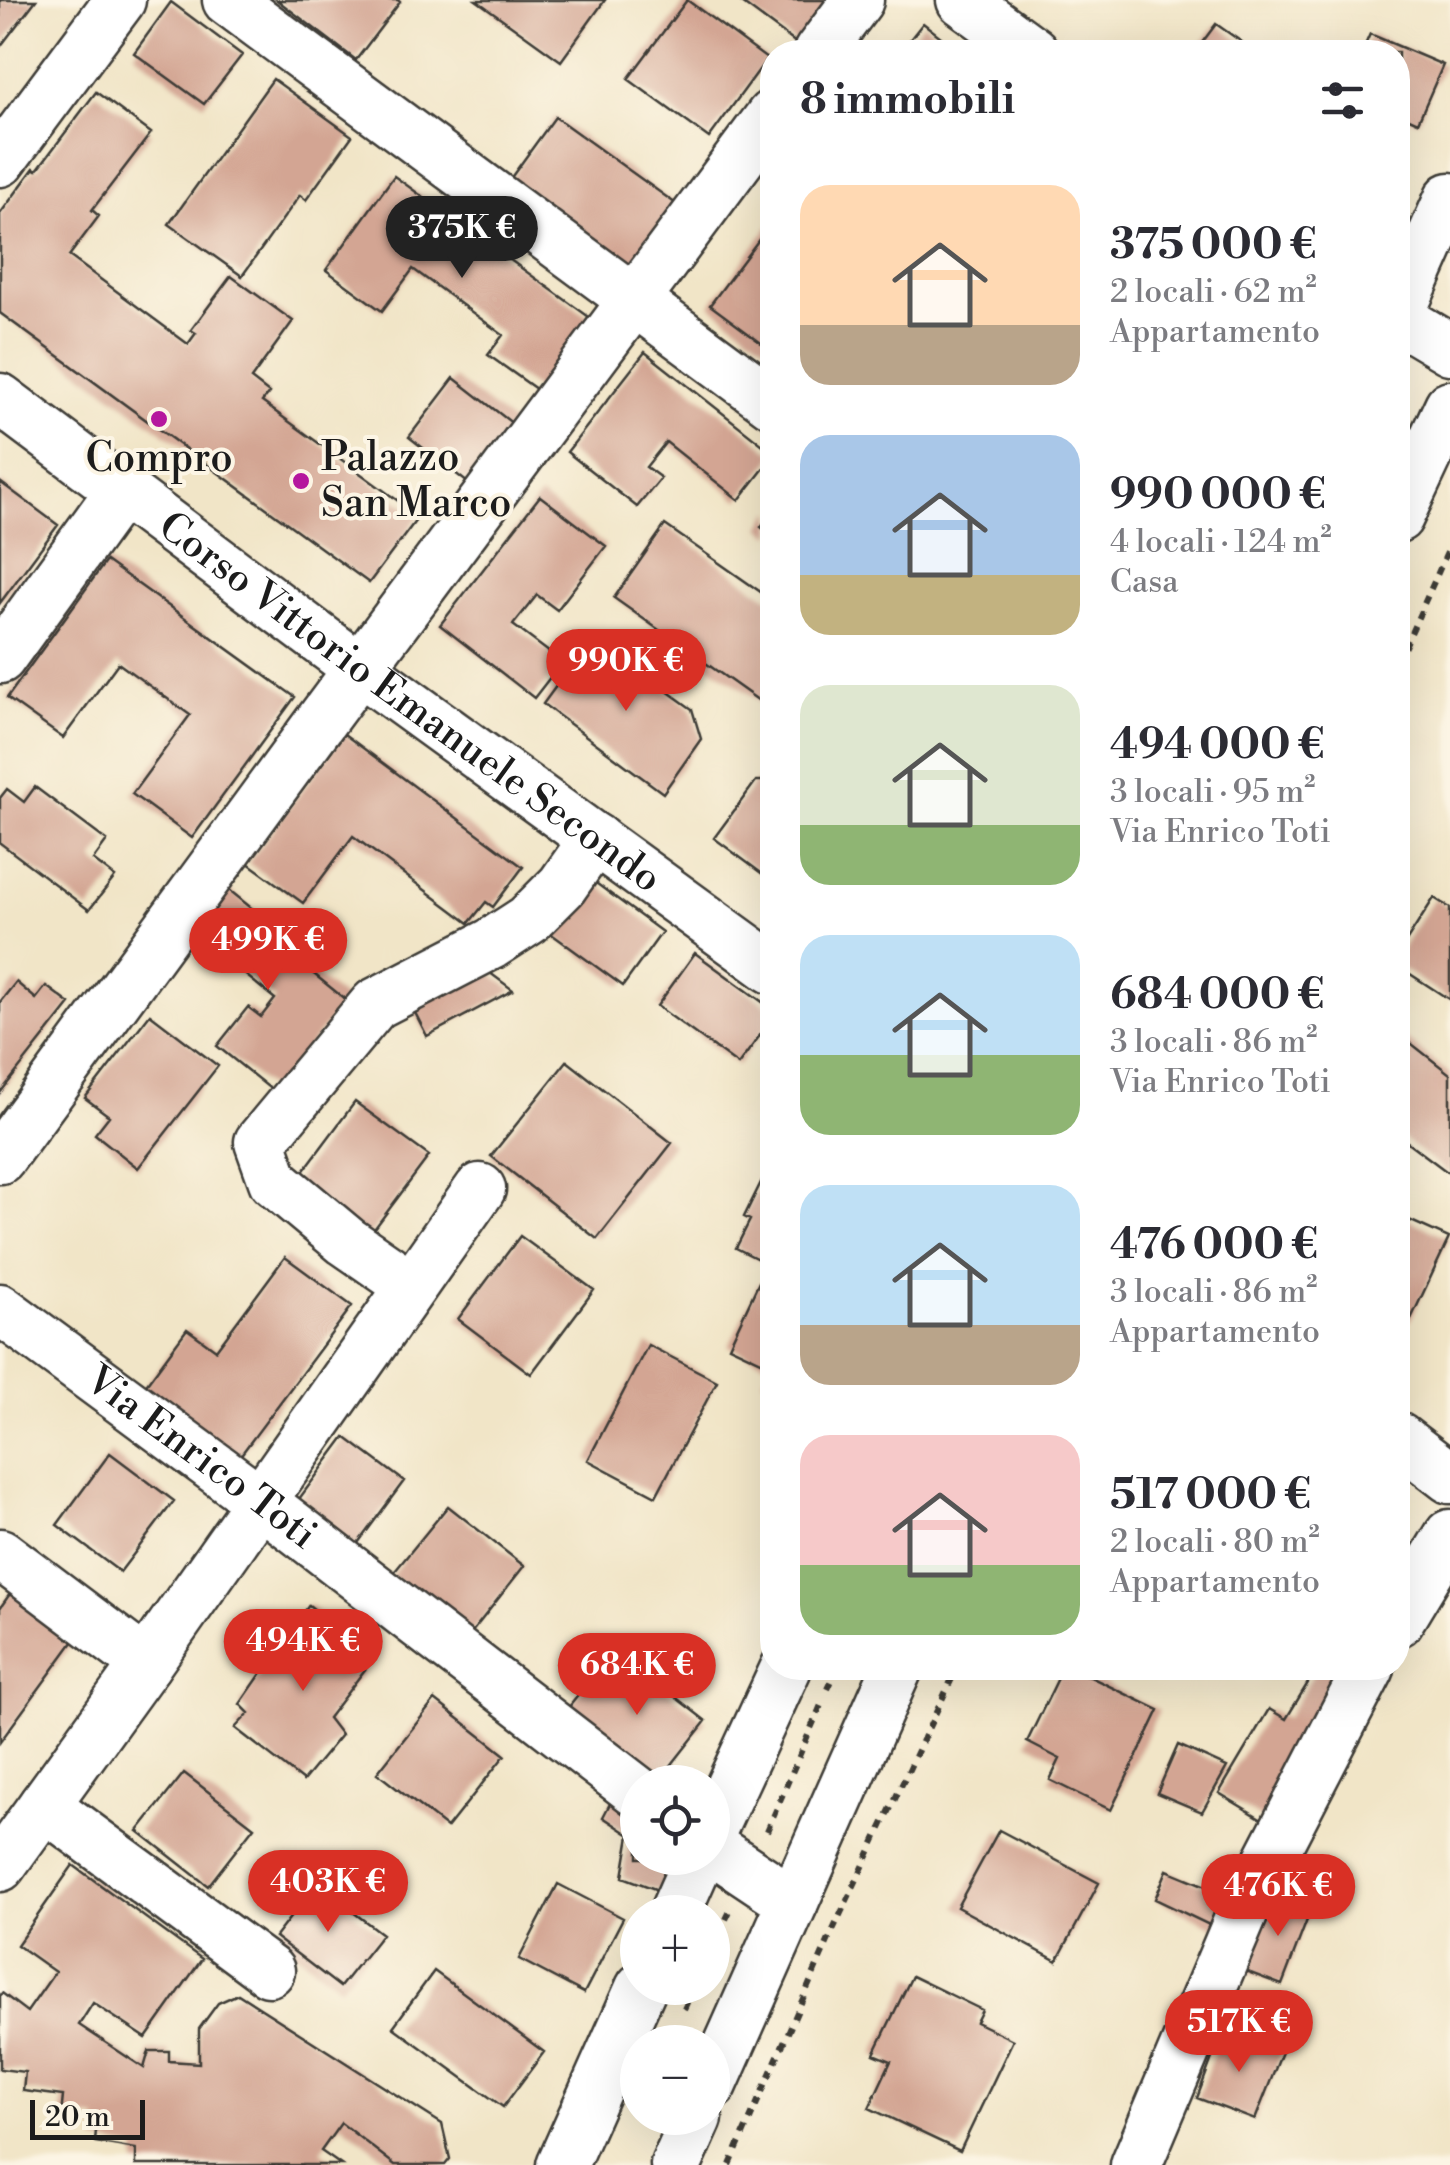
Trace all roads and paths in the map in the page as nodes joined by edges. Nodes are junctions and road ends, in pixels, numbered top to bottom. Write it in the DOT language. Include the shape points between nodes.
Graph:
graph roads {
  1 [pos="120,0"];
  2 [pos="228,0"];
  3 [pos="858,0"];
  4 [pos="962,0"];
  5 [pos="828,40"];
  6 [pos="1017,40"];
  7 [pos="760,131"];
  8 [pos="0,161"];
  9 [pos="1450,198"];
  10 [pos="1410,290"];
  11 [pos="635,300"];
  12 [pos="1410,324"];
  13 [pos="1450,349"];
  14 [pos="760,393"];
  15 [pos="0,399"];
  16 [pos="1450,406"];
  17 [pos="1410,491"];
  18 [pos="121,492"];
  19 [pos="1450,546"];
  20 [pos="1410,635"];
  21 [pos="0,658"];
  22 [pos="360,669"];
  23 [pos="594,839"];
  24 [pos="760,959"];
  25 [pos="0,1158"];
  26 [pos="480,1189"];
  27 [pos="411,1286"];
  28 [pos="0,1308"];
  29 [pos="1410,1447"];
  30 [pos="1450,1478"];
  31 [pos="260,1501"];
  32 [pos="1450,1535"];
  33 [pos="0,1554"];
  34 [pos="1410,1600"];
  35 [pos="146,1664"];
  36 [pos="780,1680"];
  37 [pos="831,1680"];
  38 [pos="892,1680"];
  39 [pos="951,1680"];
  40 [pos="1363,1680"];
  41 [pos="620,1778"];
  42 [pos="730,1789"];
  43 [pos="44,1805"];
  44 [pos="731,1860"];
  45 [pos="0,1866"];
  46 [pos="723,1895"];
  47 [pos="793,1902"];
  48 [pos="269,1971"];
  49 [pos="633,2005"];
  50 [pos="730,2044"];
  51 [pos="690,2135"];
  52 [pos="562,2165"];
  53 [pos="676,2165"];
  54 [pos="730,2165"];
  55 [pos="1136,2165"];
  1 -- 8 [label="street"];
  2 -- 11 [label="street"];
  3 -- 5 [label="street"];
  4 -- 6 [label="street"];
  7 -- 11 [label="street"];
  9 -- 10 [label="street"];
  11 -- 14 [label="street"];
  11 -- 22 [label="street"];
  12 -- 13 [label="street"];
  15 -- 18 [label="street, Corso Vittorio Emanuele Secondo"];
  16 -- 17 [label="street"];
  18 -- 21 [label="street"];
  18 -- 22 [label="street, Corso Vittorio Emanuele Secondo"];
  19 -- 20 [label="path"];
  22 -- 23 [label="street, Corso Vittorio Emanuele Secondo"];
  22 -- 25 [label="street"];
  23 -- 24 [label="street, Corso Vittorio Emanuele Secondo"];
  23 -- 27 [label="street" via="528,920 375,1004 260,1142 274,1181"];
  26 -- 27 [label="street"];
  27 -- 31 [label="street"];
  28 -- 31 [label="street, Via Enrico Toti"];
  29 -- 30 [label="street"];
  31 -- 35 [label="street"];
  31 -- 41 [label="street, Via Enrico Toti"];
  32 -- 34 [label="street"];
  33 -- 35 [label="street"];
  35 -- 43 [label="street"];
  36 -- 42 [label="street"];
  37 -- 44 [label="path"];
  38 -- 47 [label="street"];
  39 -- 54 [label="path"];
  40 -- 55 [label="street" via="1244,1908"];
  43 -- 45 [label="street"];
  43 -- 48 [label="street"];
  44 -- 46 [label="path"];
  44 -- 47 [label="street"];
  47 -- 50 [label="street"];
  49 -- 52 [label="street"];
  51 -- 53 [label="street"];
}
